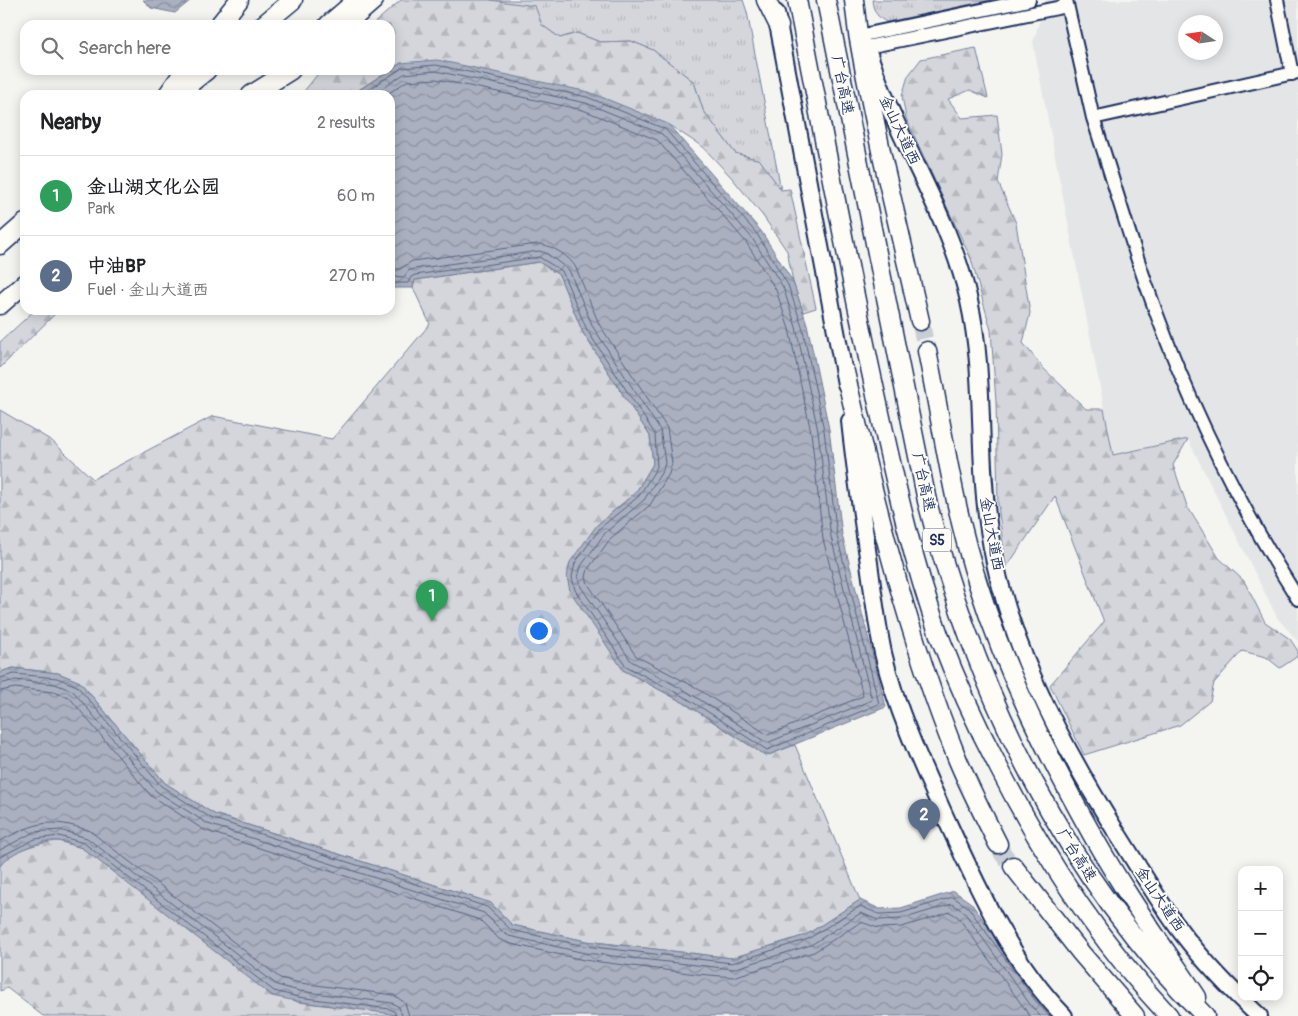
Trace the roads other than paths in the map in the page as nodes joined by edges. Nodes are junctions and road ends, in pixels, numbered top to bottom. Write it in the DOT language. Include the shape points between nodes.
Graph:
graph roads {
  1 [pos="239,0"];
  2 [pos="293,0"];
  3 [pos="357,0"];
  4 [pos="374,0"];
  5 [pos="766,0"];
  6 [pos="773,0"];
  7 [pos="797,0"];
  8 [pos="826,0"];
  9 [pos="1029,0"];
  10 [pos="1277,0"];
  11 [pos="853,1"];
  12 [pos="1066,3"];
  13 [pos="223,20"];
  14 [pos="269,20"];
  15 [pos="334,20"];
  16 [pos="352,20"];
  17 [pos="779,26"];
  18 [pos="865,41"];
  19 [pos="1295,73"];
  20 [pos="182,75"];
  21 [pos="201,75"];
  22 [pos="269,75"];
  23 [pos="283,75"];
  24 [pos="171,90"];
  25 [pos="182,90"];
  26 [pos="252,90"];
  27 [pos="259,90"];
  28 [pos="1093,118"];
  29 [pos="20,227"];
  30 [pos="0,245"];
  31 [pos="20,288"];
  32 [pos="0,305"];
  33 [pos="920,321"];
  34 [pos="927,351"];
  35 [pos="845,372"];
  36 [pos="1298,598"];
  37 [pos="998,844"];
  38 [pos="1013,866"];
  39 [pos="1064,1016"];
  40 [pos="1135,1016"];
  41 [pos="1169,1016"];
  42 [pos="1205,1016"];
  43 [pos="1210,1016"];
  44 [pos="1259,1016"];
  1 -- 13 [label="highway"];
  2 -- 14 [label="highway"];
  3 -- 15 [label="highway"];
  4 -- 16 [label="highway"];
  5 -- 17 [label="highway"];
  6 -- 17 [label="main road"];
  7 -- 41 [label="highway, 广台高速 / S5" via="897,492 939,635 985,741 1028,823 1097,930"];
  8 -- 42 [label="highway, 广台高速 / S5" via="927,501 969,638 1013,739 1083,868 1164,974"];
  9 -- 18 [label="street"];
  10 -- 19 [label="street"];
  11 -- 18 [label="main road, 金山大道西"];
  11 -- 33 [label="highway" via="878,136"];
  12 -- 18 [label="street"];
  12 -- 28 [label="street"];
  17 -- 35 [label="main road"];
  18 -- 44 [label="main road, 金山大道西" via="892,115 961,267 979,369 984,493 989,533 1011,621 1029,668 1068,751 1140,870 1197,952"];
  19 -- 28 [label="street"];
  20 -- 24 [label="highway"];
  21 -- 25 [label="highway"];
  22 -- 26 [label="highway"];
  23 -- 27 [label="highway"];
  28 -- 36 [label="street" via="1146,284 1172,352 1223,465 1271,556"];
  29 -- 30 [label="highway"];
  31 -- 32 [label="highway"];
  34 -- 43 [label="highway" via="965,542 996,638 1094,839"];
  35 -- 37 [label="highway" via="894,571 918,646 957,758"];
  35 -- 39 [label="main road" via="855,471 877,618 883,653 897,697 933,789 1004,936 1023,968"];
  38 -- 40 [label="highway"];
}
